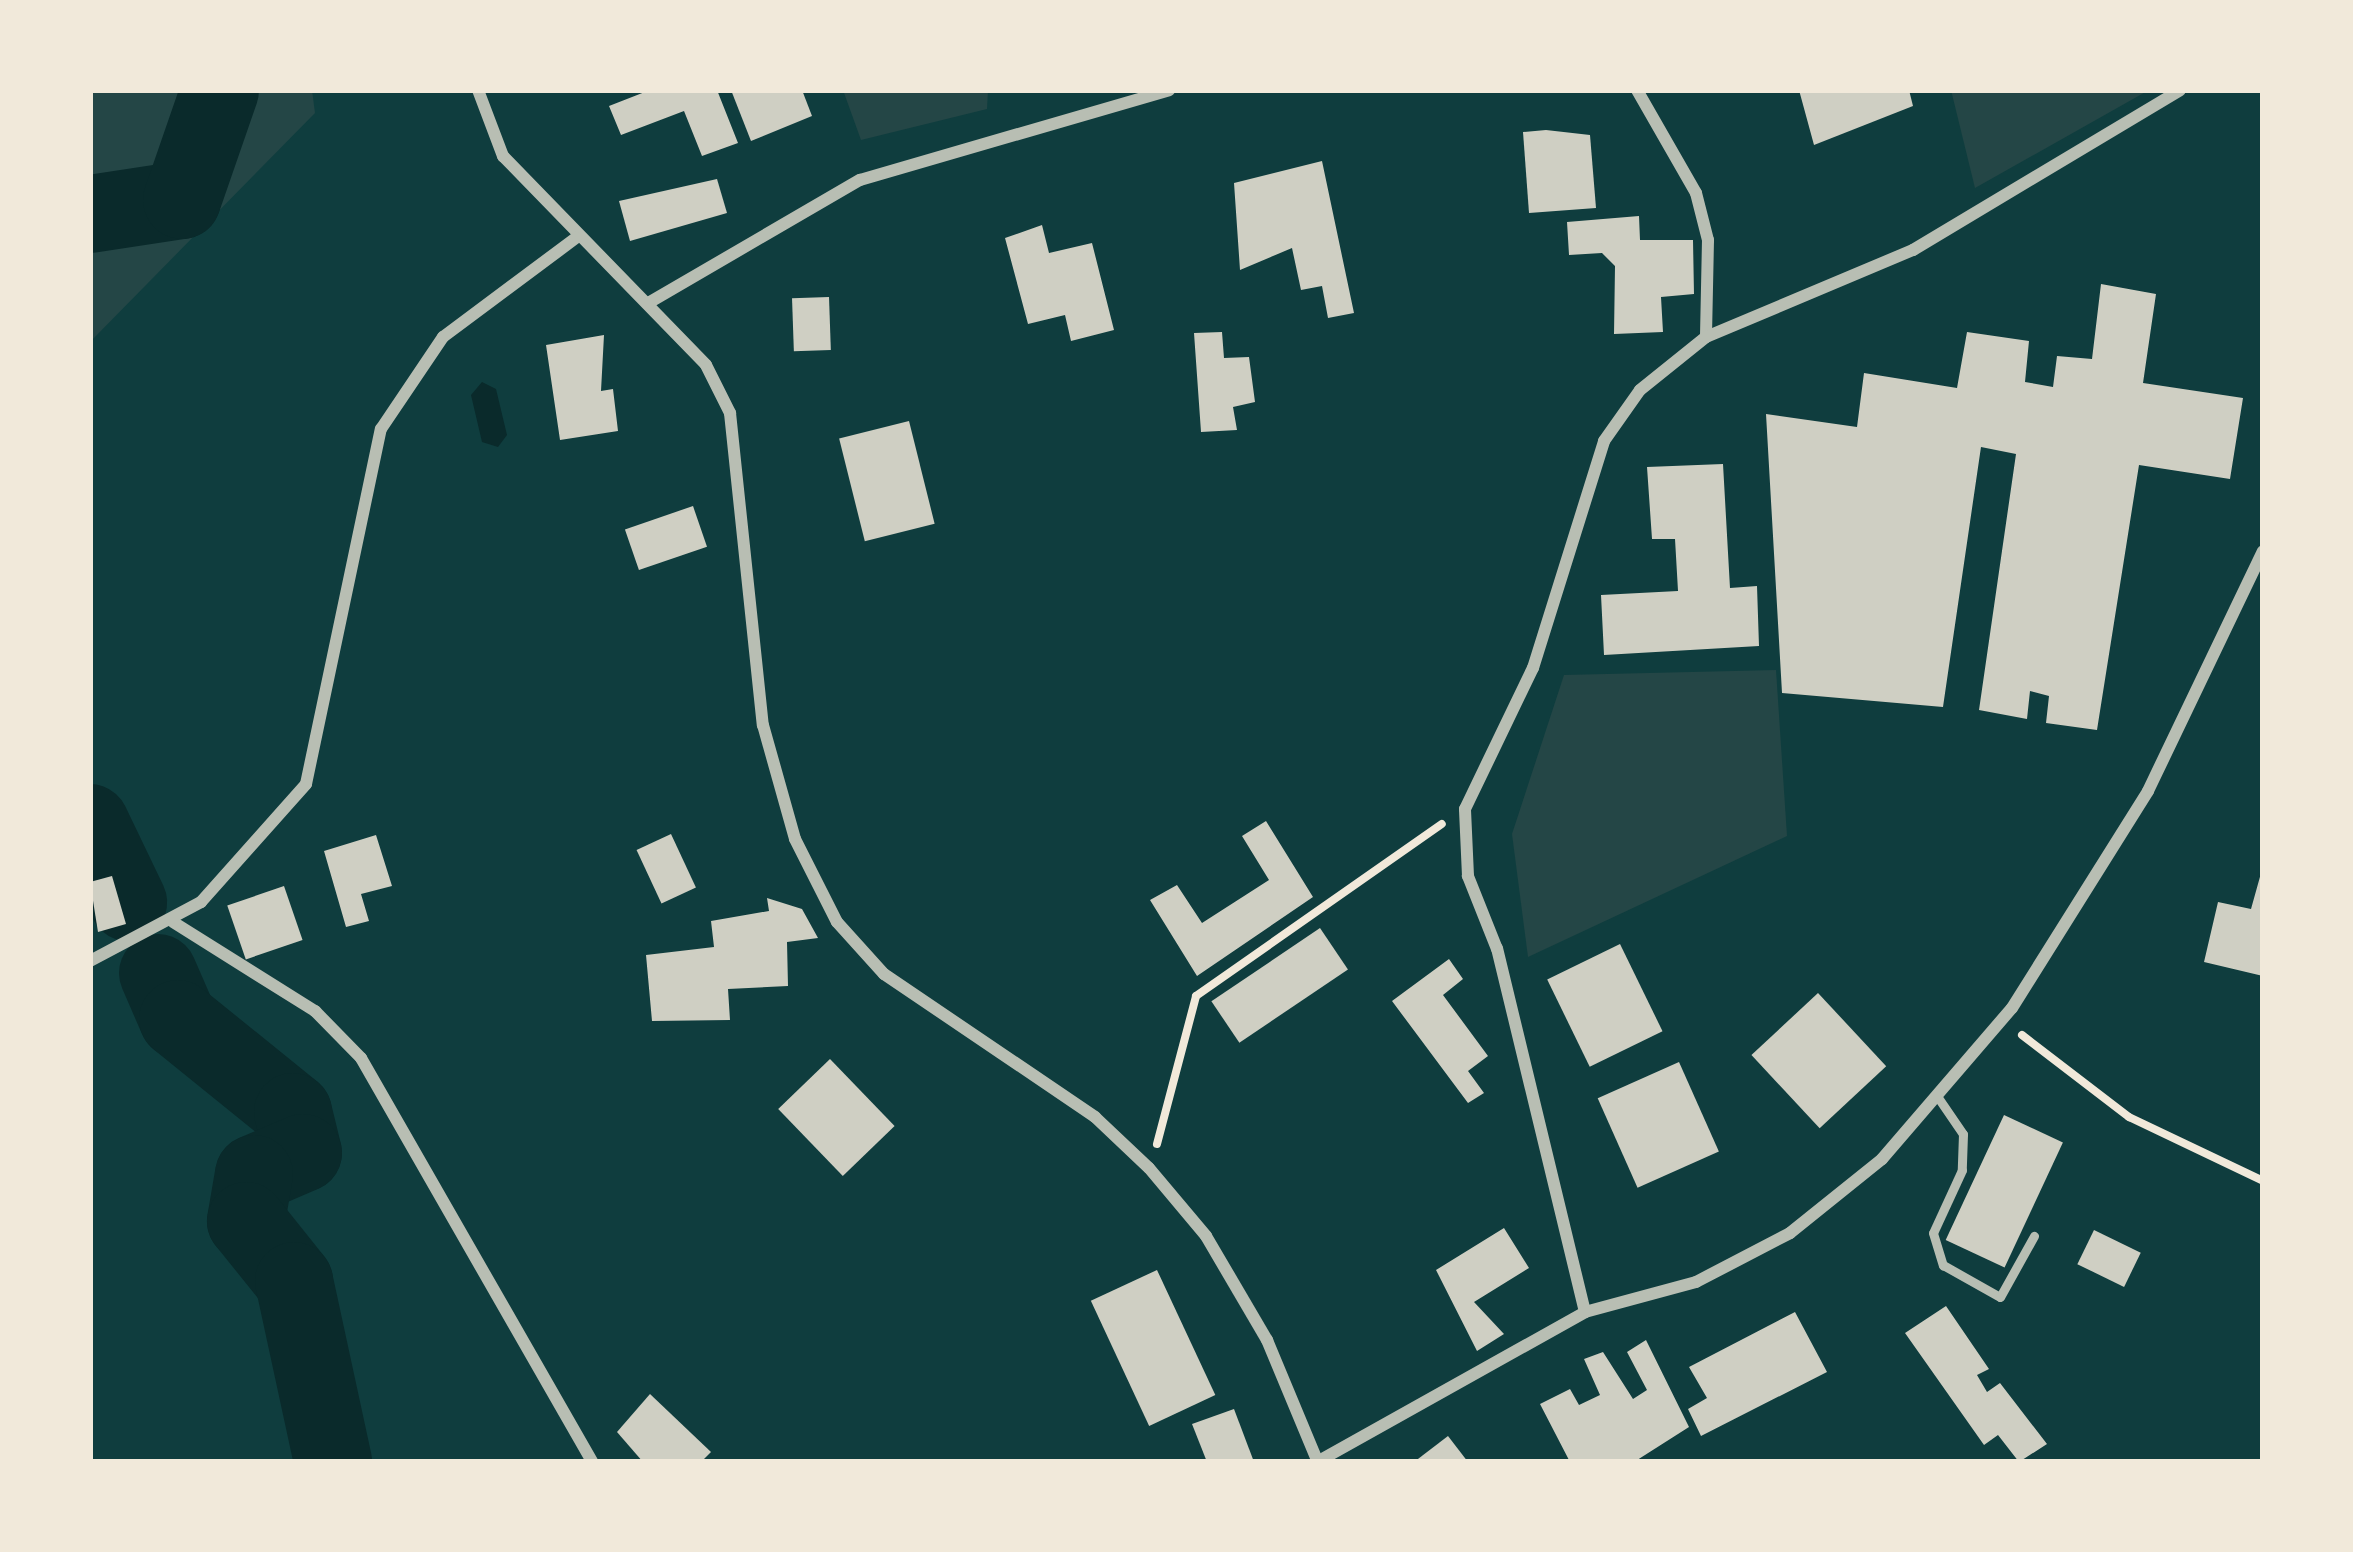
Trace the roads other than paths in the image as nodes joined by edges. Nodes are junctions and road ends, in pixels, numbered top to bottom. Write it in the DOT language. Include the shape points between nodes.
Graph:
graph roads {
  1 [pos="478,90"];
  2 [pos="1168,90"];
  3 [pos="1636,90"];
  4 [pos="2180,90"];
  5 [pos="576,238"];
  6 [pos="650,302"];
  7 [pos="1706,337"];
  8 [pos="2263,551"];
  9 [pos="173,922"];
  10 [pos="90,961"];
  11 [pos="1937,1096"];
  12 [pos="2034,1236"];
  13 [pos="1586,1312"];
  14 [pos="1317,1461"];
  15 [pos="592,1462"];
  1 -- 5 [label="street" via="503,156"];
  2 -- 6 [label="street" via="860,180"];
  3 -- 7 [label="street" via="1696,193 1708,241"];
  4 -- 7 [label="street" via="1913,250"];
  5 -- 6 [label="street"];
  5 -- 9 [label="street" via="410,375 373,458 306,784"];
  6 -- 14 [label="street" via="706,364 730,413 763,725 795,839 837,922 884,974 1095,1117 1149,1168 1257,1323"];
  7 -- 13 [label="street" via="1640,390 1604,441 1534,668 1465,809 1468,876 1497,950"];
  8 -- 11 [label="street" via="2147,791 2002,1020"];
  9 -- 10 [label="street"];
  9 -- 15 [label="street" via="315,1011 361,1058"];
  11 -- 12 [label="lane" via="1963,1134 1962,1171 1933,1232 1942,1265 2000,1297"];
  11 -- 13 [label="street" via="1882,1159 1790,1233 1696,1282"];
  13 -- 14 [label="street"];
}
